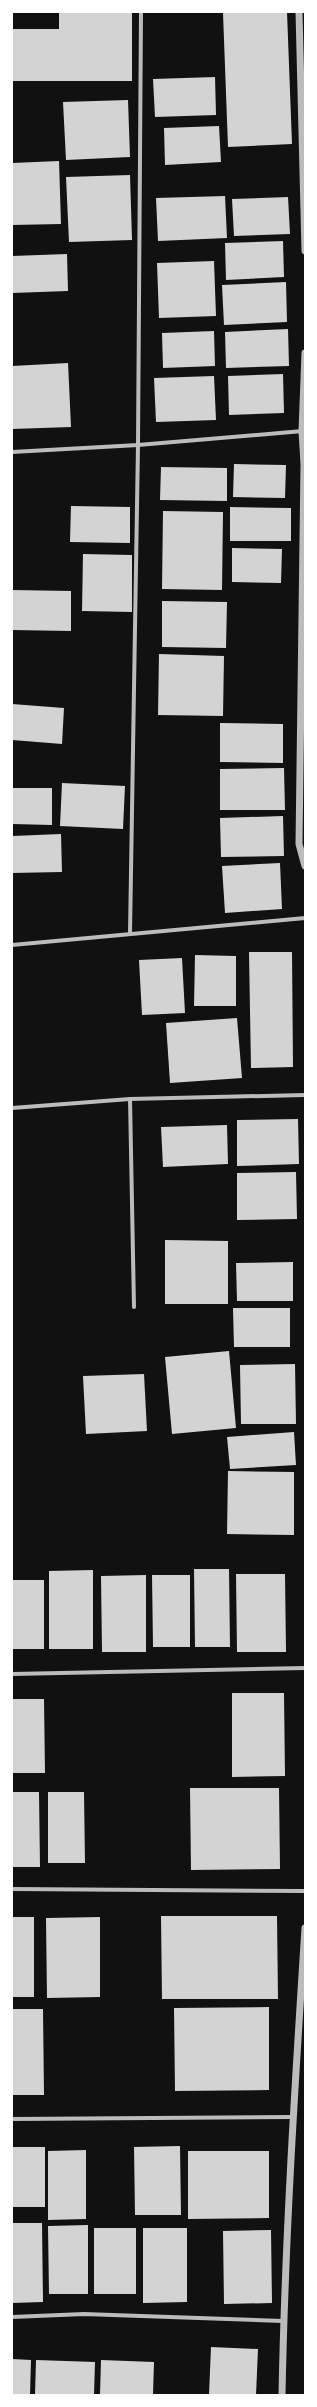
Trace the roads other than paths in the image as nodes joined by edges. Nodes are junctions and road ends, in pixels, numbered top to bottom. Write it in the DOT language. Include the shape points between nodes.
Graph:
graph roads {
  1 [pos="141,12"];
  2 [pos="299,12"];
  3 [pos="305,251"];
  4 [pos="305,353"];
  5 [pos="303,431"];
  6 [pos="138,445"];
  7 [pos="12,452"];
  8 [pos="305,866"];
  9 [pos="305,918"];
  10 [pos="130,933"];
  11 [pos="12,945"];
  12 [pos="305,1095"];
  13 [pos="130,1099"];
  14 [pos="12,1108"];
  15 [pos="134,1307"];
  16 [pos="305,1668"];
  17 [pos="12,1674"];
  18 [pos="12,1889"];
  19 [pos="305,1891"];
  20 [pos="305,1928"];
  21 [pos="293,2117"];
  22 [pos="12,2119"];
  23 [pos="12,2317"];
  24 [pos="283,2321"];
  25 [pos="282,2395"];
  1 -- 6 [label="street"];
  2 -- 3 [label="street"];
  4 -- 5 [label="street"];
  5 -- 6 [label="street"];
  5 -- 8 [label="street" via="299,844"];
  6 -- 7 [label="street"];
  6 -- 10 [label="street"];
  9 -- 10 [label="street"];
  10 -- 11 [label="street"];
  12 -- 13 [label="street"];
  13 -- 14 [label="street"];
  13 -- 15 [label="street"];
  16 -- 17 [label="street"];
  18 -- 19 [label="street"];
  20 -- 21 [label="street"];
  21 -- 22 [label="street"];
  21 -- 24 [label="street"];
  23 -- 24 [label="street" via="84,2314"];
  24 -- 25 [label="street"];
}
